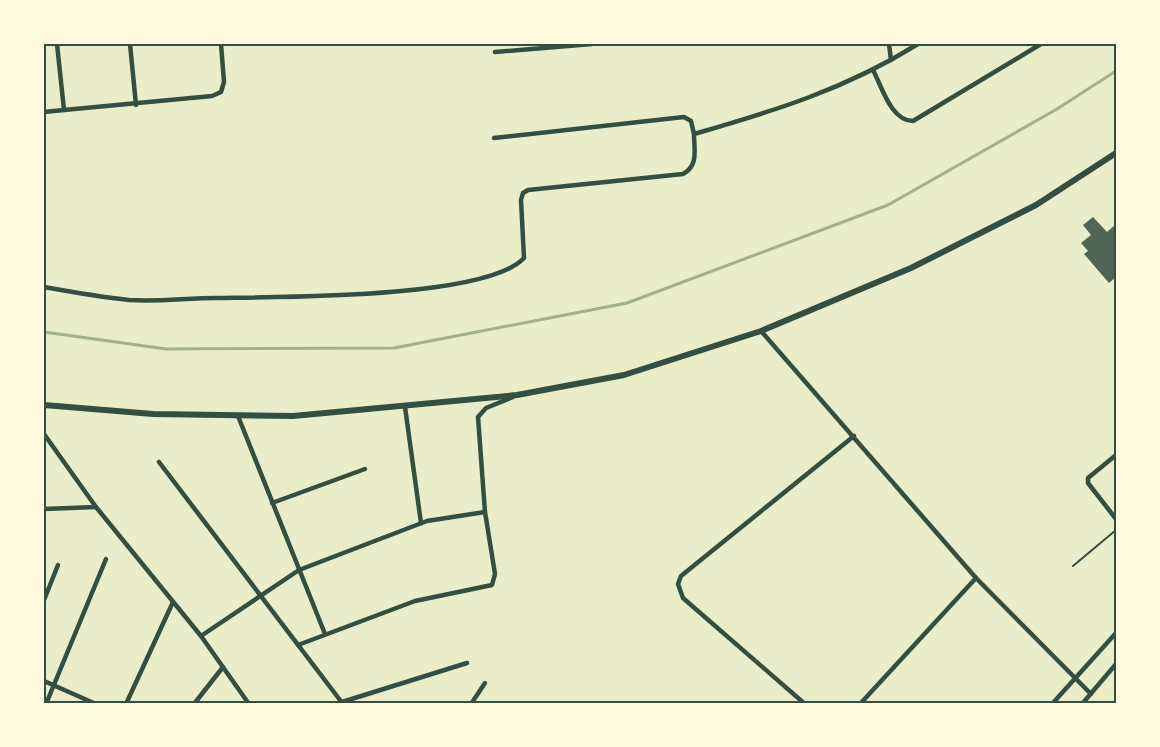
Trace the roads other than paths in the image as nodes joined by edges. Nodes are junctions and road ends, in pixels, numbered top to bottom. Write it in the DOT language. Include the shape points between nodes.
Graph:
graph roads {
  1 [pos="57,44"];
  2 [pos="130,44"];
  3 [pos="222,44"];
  4 [pos="592,44"];
  5 [pos="889,44"];
  6 [pos="918,44"];
  7 [pos="1041,44"];
  8 [pos="495,52"];
  9 [pos="891,60"];
  10 [pos="873,70"];
  11 [pos="136,105"];
  12 [pos="64,110"];
  13 [pos="44,112"];
  14 [pos="693,134"];
  15 [pos="494,138"];
  16 [pos="1116,153"];
  17 [pos="44,287"];
  18 [pos="761,331"];
  19 [pos="517,395"];
  20 [pos="44,405"];
  21 [pos="405,407"];
  22 [pos="238,416"];
  23 [pos="44,434"];
  24 [pos="854,436"];
  25 [pos="1116,455"];
  26 [pos="159,462"];
  27 [pos="365,470"];
  28 [pos="272,503"];
  29 [pos="96,507"];
  30 [pos="44,509"];
  31 [pos="485,512"];
  32 [pos="1116,519"];
  33 [pos="421,523"];
  34 [pos="1116,530"];
  35 [pos="106,559"];
  36 [pos="58,565"];
  37 [pos="1073,566"];
  38 [pos="299,570"];
  39 [pos="976,579"];
  40 [pos="260,597"];
  41 [pos="44,600"];
  42 [pos="173,602"];
  43 [pos="1116,633"];
  44 [pos="325,634"];
  45 [pos="201,636"];
  46 [pos="298,645"];
  47 [pos="467,663"];
  48 [pos="1116,664"];
  49 [pos="223,667"];
  50 [pos="1075,678"];
  51 [pos="44,681"];
  52 [pos="484,683"];
  53 [pos="53,685"];
  54 [pos="1091,694"];
  55 [pos="343,703"];
  56 [pos="46,704"];
  57 [pos="96,704"];
  58 [pos="126,704"];
  59 [pos="194,704"];
  60 [pos="249,704"];
  61 [pos="471,704"];
  62 [pos="805,704"];
  63 [pos="860,704"];
  64 [pos="1052,704"];
  65 [pos="1082,704"];
  1 -- 12 [label="street"];
  2 -- 11 [label="street"];
  3 -- 11 [label="street" via="221,92 200,99"];
  4 -- 8 [label="street"];
  5 -- 9 [label="street"];
  6 -- 9 [label="street"];
  7 -- 10 [label="street" via="913,122 897,116"];
  9 -- 10 [label="street"];
  10 -- 14 [label="street" via="789,106"];
  11 -- 12 [label="street"];
  12 -- 13 [label="street"];
  14 -- 15 [label="street" via="691,121 684,117"];
  14 -- 17 [label="street" via="695,162 684,174 528,190 521,200 524,258 507,270 472,280 372,293 286,298 131,300"];
  16 -- 18 [label="street" via="1004,223 848,296"];
  18 -- 19 [label="street" via="656,367"];
  18 -- 24 [label="street"];
  19 -- 21 [label="street"];
  19 -- 31 [label="street" via="486,408 478,417"];
  20 -- 22 [label="street"];
  21 -- 22 [label="street"];
  21 -- 33 [label="street"];
  22 -- 28 [label="street"];
  23 -- 29 [label="street"];
  24 -- 39 [label="street"];
  24 -- 62 [label="street" via="681,576 678,584 683,598"];
  25 -- 32 [label="street" via="1088,478 1088,483"];
  26 -- 40 [label="street"];
  27 -- 28 [label="street"];
  28 -- 38 [label="street"];
  29 -- 30 [label="street"];
  29 -- 42 [label="street"];
  31 -- 33 [label="street"];
  31 -- 44 [label="street" via="495,573 492,585 415,601"];
  33 -- 38 [label="street"];
  34 -- 37 [label="lane"];
  35 -- 53 [label="street"];
  36 -- 41 [label="street"];
  38 -- 40 [label="street"];
  38 -- 44 [label="street"];
  39 -- 50 [label="street"];
  39 -- 63 [label="street"];
  40 -- 45 [label="street"];
  40 -- 46 [label="street"];
  42 -- 45 [label="street"];
  42 -- 58 [label="street"];
  43 -- 50 [label="street"];
  44 -- 46 [label="street"];
  45 -- 49 [label="street"];
  46 -- 55 [label="street"];
  47 -- 55 [label="street"];
  48 -- 54 [label="street"];
  49 -- 59 [label="street"];
  49 -- 60 [label="street"];
  50 -- 54 [label="street"];
  50 -- 64 [label="street"];
  51 -- 53 [label="street"];
  52 -- 61 [label="street"];
  53 -- 56 [label="street"];
  53 -- 57 [label="street"];
  54 -- 65 [label="street"];
}
